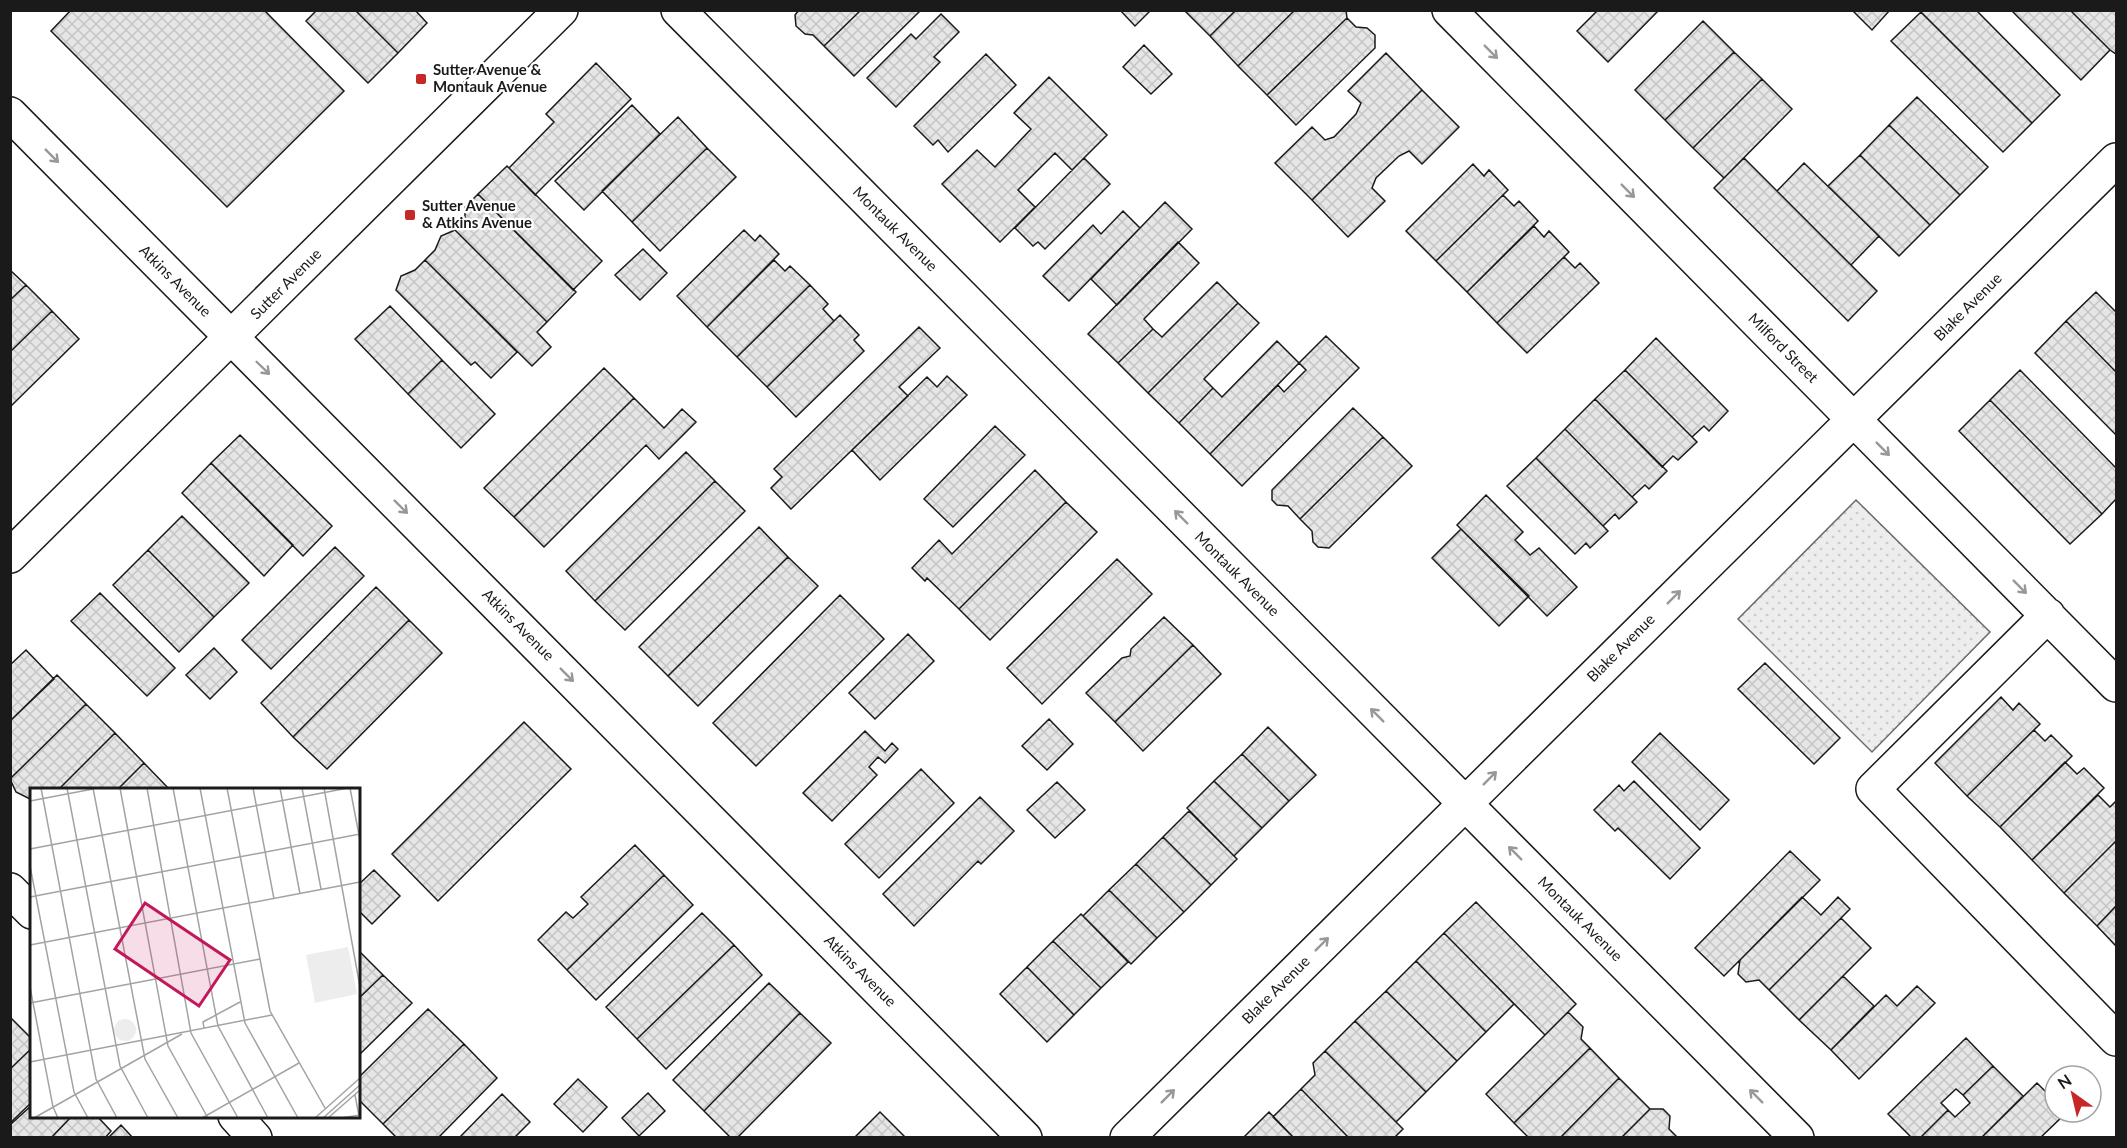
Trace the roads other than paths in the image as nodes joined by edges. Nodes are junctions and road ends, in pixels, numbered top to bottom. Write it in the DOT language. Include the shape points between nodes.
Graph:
graph roads {
  1 [pos="561,10"];
  2 [pos="678,10"];
  3 [pos="1449,10"];
  4 [pos="10,114"];
  5 [pos="2116,160"];
  6 [pos="232,337"];
  7 [pos="1854,420"];
  8 [pos="10,556"];
  9 [pos="2048,615"];
  10 [pos="2116,685"];
  11 [pos="1465,803"];
  12 [pos="10,890"];
  13 [pos="30,910"];
  14 [pos="2116,1039"];
  15 [pos="237,1118"];
  16 [pos="255,1137"];
  17 [pos="1024,1137"];
  18 [pos="1127,1137"];
  19 [pos="1797,1137"];
  1 -- 6 [label="street, Sutter Avenue"];
  11 -- 2 [label="street, Montauk Avenue, one-way"];
  3 -- 7 [label="street, Milford Street, one-way"];
  4 -- 6 [label="street, Atkins Avenue, one-way"];
  5 -- 7 [label="street, Blake Avenue"];
  6 -- 8 [label="street, Sutter Avenue"];
  6 -- 17 [label="street, Atkins Avenue, one-way"];
  7 -- 9 [label="street, Milford Street, one-way"];
  11 -- 7 [label="street, Blake Avenue, one-way"];
  9 -- 10 [label="street, Milford Street"];
  9 -- 14 [label="street" via="1873,789"];
  18 -- 11 [label="street, Blake Avenue, one-way"];
  19 -- 11 [label="street, Montauk Avenue, one-way"];
  12 -- 13 [label="street"];
  15 -- 16 [label="street"];
}
